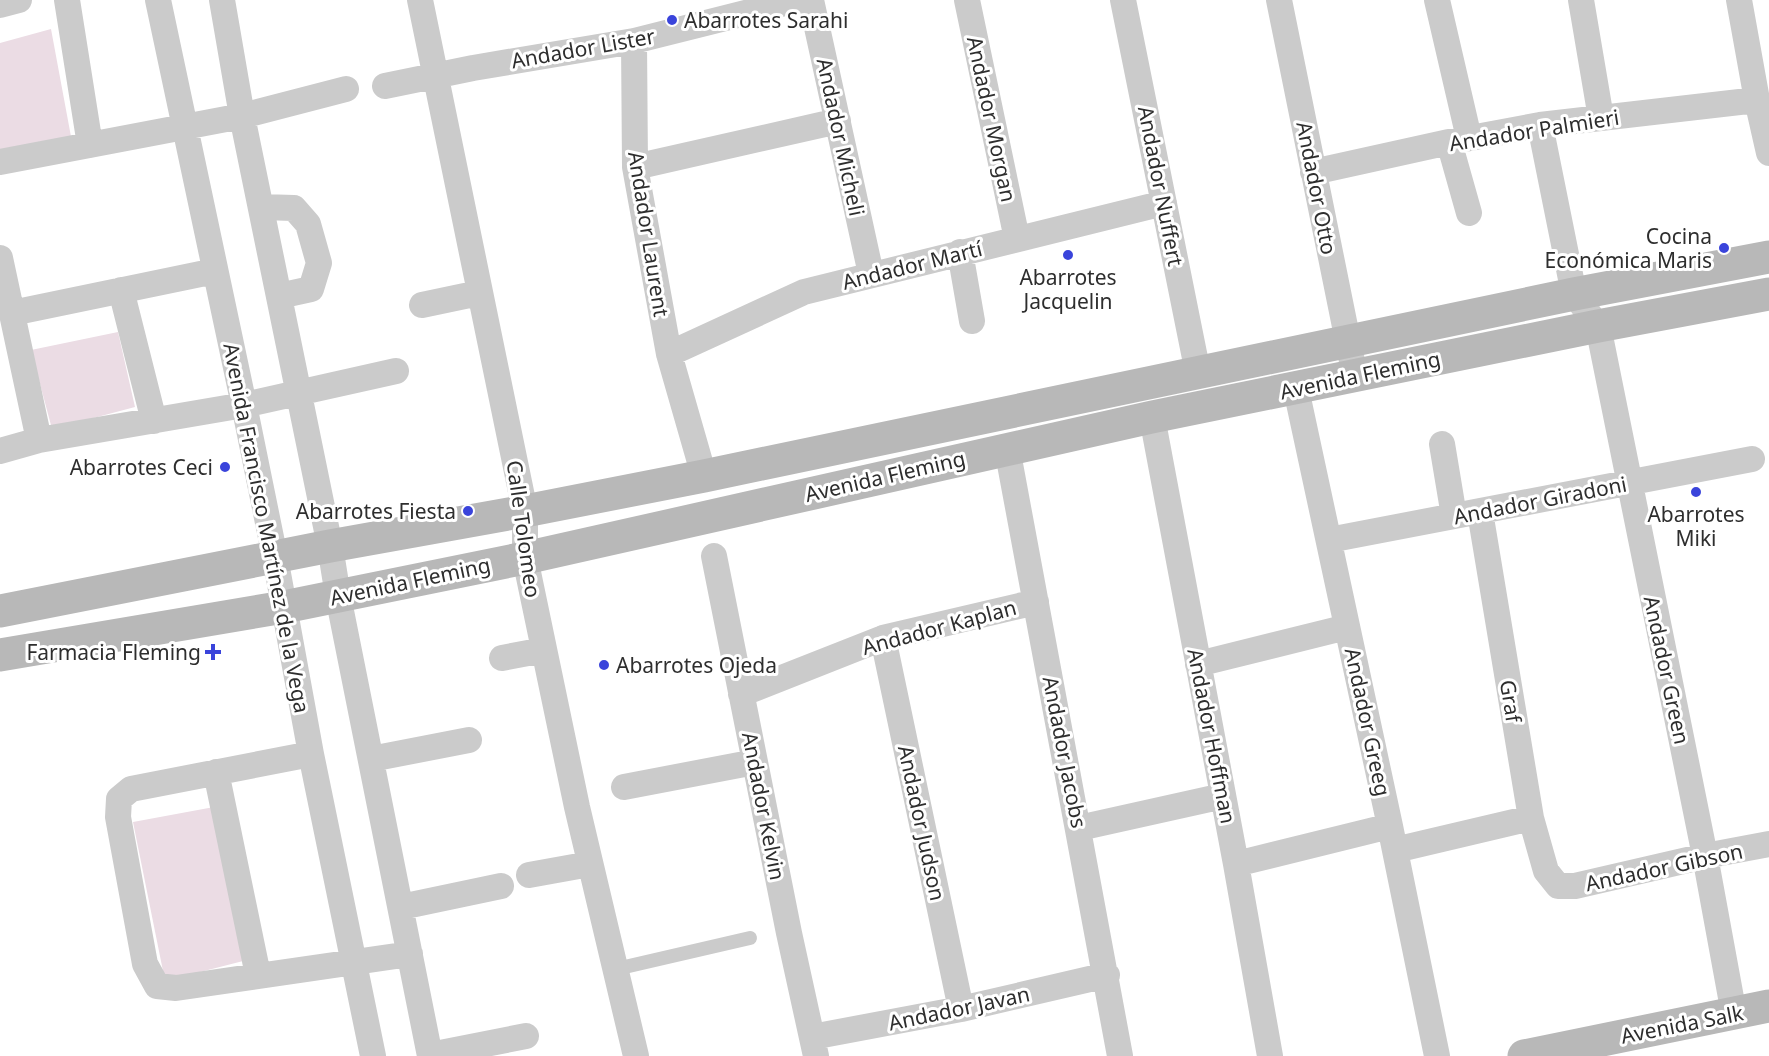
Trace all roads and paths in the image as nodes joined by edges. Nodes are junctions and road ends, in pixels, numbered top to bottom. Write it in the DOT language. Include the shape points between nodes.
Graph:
graph roads {
  1 [pos="19,0"];
  2 [pos="67,0"];
  3 [pos="158,0"];
  4 [pos="222,0"];
  5 [pos="420,0"];
  6 [pos="797,0"];
  7 [pos="811,0"];
  8 [pos="1123,0"];
  9 [pos="1279,0"];
  10 [pos="1437,0"];
  11 [pos="1581,0"];
  12 [pos="1739,0"];
  13 [pos="0,5"];
  14 [pos="968,6"];
  15 [pos="634,41"];
  16 [pos="1760,67"];
  17 [pos="435,77"];
  18 [pos="385,86"];
  19 [pos="345,89"];
  20 [pos="1757,100"];
  21 [pos="242,116"];
  22 [pos="1601,118"];
  23 [pos="838,121"];
  24 [pos="1540,125"];
  25 [pos="185,126"];
  26 [pos="1459,140"];
  27 [pos="90,145"];
  28 [pos="1769,153"];
  29 [pos="0,162"];
  30 [pos="634,167"];
  31 [pos="1313,172"];
  32 [pos="1164,203"];
  33 [pos="261,207"];
  34 [pos="1470,213"];
  35 [pos="1017,239"];
  36 [pos="960,252"];
  37 [pos="1769,257"];
  38 [pos="0,258"];
  39 [pos="215,271"];
  40 [pos="871,274"];
  41 [pos="121,290"];
  42 [pos="479,293"];
  43 [pos="1574,294"];
  44 [pos="1769,294"];
  45 [pos="279,296"];
  46 [pos="422,305"];
  47 [pos="12,313"];
  48 [pos="972,321"];
  49 [pos="1598,326"];
  50 [pos="1347,342"];
  51 [pos="669,354"];
  52 [pos="396,371"];
  53 [pos="1198,373"];
  54 [pos="1355,376"];
  55 [pos="1296,389"];
  56 [pos="299,393"];
  57 [pos="244,405"];
  58 [pos="1152,417"];
  59 [pos="154,421"];
  60 [pos="39,440"];
  61 [pos="1442,444"];
  62 [pos="1007,448"];
  63 [pos="0,451"];
  64 [pos="1752,459"];
  65 [pos="704,476"];
  66 [pos="1629,483"];
  67 [pos="525,512"];
  68 [pos="1480,512"];
  69 [pos="1454,516"];
  70 [pos="1329,540"];
  71 [pos="330,546"];
  72 [pos="714,556"];
  73 [pos="275,557"];
  74 [pos="525,558"];
  75 [pos="338,596"];
  76 [pos="1036,602"];
  77 [pos="285,607"];
  78 [pos="0,611"];
  79 [pos="1347,627"];
  80 [pos="883,638"];
  81 [pos="544,650"];
  82 [pos="0,655"];
  83 [pos="502,658"];
  84 [pos="1198,664"];
  85 [pos="741,694"];
  86 [pos="470,740"];
  87 [pos="311,754"];
  88 [pos="371,759"];
  89 [pos="755,762"];
  90 [pos="216,772"];
  91 [pos="624,787"];
  92 [pos="1223,796"];
  93 [pos="1531,818"];
  94 [pos="1079,828"];
  95 [pos="1393,838"];
  96 [pos="1769,844"];
  97 [pos="1705,856"];
  98 [pos="590,864"];
  99 [pos="1236,864"];
  100 [pos="530,875"];
  101 [pos="501,886"];
  102 [pos="1558,886"];
  103 [pos="401,907"];
  104 [pos="750,938"];
  105 [pos="410,954"];
  106 [pos="354,961"];
  107 [pos="616,969"];
  108 [pos="258,975"];
  109 [pos="1107,975"];
  110 [pos="1769,1006"];
  111 [pos="961,1009"];
  112 [pos="1734,1014"];
  113 [pos="526,1036"];
  114 [pos="814,1046"];
  115 [pos="373,1056"];
  116 [pos="430,1056"];
  117 [pos="636,1056"];
  118 [pos="1120,1056"];
  119 [pos="1270,1056"];
  120 [pos="1437,1056"];
  121 [pos="1524,1056"];
  1 -- 13 [label="street"];
  2 -- 27 [label="street"];
  3 -- 25 [label="street, Avenida Francisco Martínez de la Vega"];
  4 -- 21 [label="street"];
  5 -- 17 [label="street, Calle Tolomeo"];
  6 -- 15 [label="street, Andador Lister"];
  7 -- 23 [label="street, Andador Micheli"];
  8 -- 32 [label="street, Andador Nuffert"];
  9 -- 31 [label="street, Andador Otto"];
  10 -- 26 [label="street"];
  11 -- 22 [label="street"];
  12 -- 16 [label="street"];
  14 -- 35 [label="street, Andador Morgan"];
  15 -- 17 [label="street, Andador Lister"];
  15 -- 30 [label="street, Andador Laurent"];
  16 -- 20 [label="street"];
  17 -- 18 [label="street, Andador Lister"];
  17 -- 42 [label="street, Calle Tolomeo"];
  19 -- 21 [label="street"];
  20 -- 22 [label="street, Andador Palmieri"];
  20 -- 28 [label="street"];
  21 -- 25 [label="street"];
  21 -- 33 [label="street"];
  22 -- 24 [label="street, Andador Palmieri"];
  23 -- 30 [label="street"];
  23 -- 40 [label="street, Andador Micheli"];
  24 -- 26 [label="street, Andador Palmieri"];
  24 -- 43 [label="street"];
  25 -- 27 [label="street"];
  25 -- 39 [label="street, Avenida Francisco Martínez de la Vega"];
  26 -- 31 [label="street, Andador Palmieri"];
  26 -- 34 [label="street"];
  27 -- 29 [label="street"];
  30 -- 51 [label="street, Andador Laurent"];
  31 -- 50 [label="street, Andador Otto"];
  32 -- 35 [label="street, Andador Martí"];
  32 -- 53 [label="street, Andador Nuffert"];
  33 -- 45 [label="street"];
  33 -- 45 [label="street" via="294,208 308,224 318,263 311,289"];
  35 -- 36 [label="street, Andador Martí"];
  36 -- 40 [label="street, Andador Martí"];
  36 -- 48 [label="street"];
  37 -- 43 [label="street, Avenida Fleming"];
  38 -- 47 [label="street"];
  39 -- 41 [label="street"];
  39 -- 57 [label="street, Avenida Francisco Martínez de la Vega"];
  40 -- 51 [label="street, Andador Martí" via="804,292"];
  41 -- 47 [label="street"];
  41 -- 59 [label="street"];
  42 -- 46 [label="street"];
  42 -- 67 [label="street, Calle Tolomeo"];
  43 -- 49 [label="street"];
  43 -- 50 [label="street, Avenida Fleming"];
  44 -- 49 [label="street, Avenida Fleming"];
  45 -- 56 [label="street"];
  47 -- 60 [label="street"];
  49 -- 54 [label="street, Avenida Fleming"];
  49 -- 66 [label="street, Andador Green"];
  50 -- 53 [label="street, Avenida Fleming"];
  50 -- 54 [label="street, Andador Otto"];
  51 -- 65 [label="street, Andador Laurent"];
  52 -- 56 [label="street"];
  53 -- 65 [label="street, Avenida Fleming"];
  54 -- 55 [label="street, Avenida Fleming"];
  55 -- 58 [label="street, Avenida Fleming"];
  55 -- 70 [label="street, Andador Greeg"];
  56 -- 57 [label="street"];
  56 -- 71 [label="street"];
  57 -- 59 [label="street"];
  57 -- 73 [label="street, Avenida Francisco Martínez de la Vega"];
  58 -- 62 [label="street, Avenida Fleming"];
  58 -- 84 [label="street, Andador Hoffman"];
  59 -- 60 [label="street"];
  60 -- 63 [label="street"];
  61 -- 69 [label="street"];
  62 -- 74 [label="street, Avenida Fleming"];
  62 -- 76 [label="street, Andador Jacobs"];
  64 -- 66 [label="street, Andador Giradoni"];
  65 -- 67 [label="street, Avenida Fleming"];
  66 -- 68 [label="street, Andador Giradoni"];
  66 -- 97 [label="street, Andador Green"];
  67 -- 71 [label="street, Avenida Fleming"];
  67 -- 74 [label="street, Calle Tolomeo"];
  68 -- 69 [label="street, Andador Giradoni"];
  68 -- 93 [label="street, Graf"];
  69 -- 70 [label="street, Andador Giradoni"];
  70 -- 79 [label="street, Andador Greeg"];
  71 -- 73 [label="street, Avenida Fleming"];
  71 -- 75 [label="street"];
  72 -- 85 [label="street, Andador Kelvin"];
  73 -- 77 [label="street, Avenida Francisco Martínez de la Vega"];
  73 -- 78 [label="street, Avenida Fleming"];
  74 -- 75 [label="street, Avenida Fleming"];
  74 -- 81 [label="street, Calle Tolomeo"];
  75 -- 77 [label="street, Avenida Fleming"];
  75 -- 88 [label="street"];
  76 -- 80 [label="street, Andador Kaplan"];
  76 -- 94 [label="street, Andador Jacobs"];
  77 -- 82 [label="street, Avenida Fleming"];
  77 -- 87 [label="street, Avenida Francisco Martínez de la Vega"];
  79 -- 84 [label="street"];
  79 -- 95 [label="street, Andador Greeg"];
  80 -- 85 [label="street, Andador Kaplan"];
  80 -- 111 [label="street, Andador Judson"];
  81 -- 83 [label="street"];
  81 -- 98 [label="street, Calle Tolomeo"];
  84 -- 92 [label="street, Andador Hoffman"];
  85 -- 89 [label="street, Andador Kelvin"];
  86 -- 88 [label="street"];
  87 -- 90 [label="street"];
  87 -- 106 [label="street, Avenida Francisco Martínez de la Vega"];
  88 -- 103 [label="street"];
  89 -- 91 [label="street"];
  89 -- 114 [label="street, Andador Kelvin"];
  90 -- 108 [label="street"];
  90 -- 108 [label="street" via="131,789 119,799 118,817 145,964 158,986 176,988"];
  92 -- 94 [label="street"];
  92 -- 99 [label="street, Andador Hoffman"];
  93 -- 95 [label="street"];
  93 -- 102 [label="street, Graf" via="1546,871"];
  94 -- 109 [label="street, Andador Jacobs"];
  95 -- 99 [label="street"];
  95 -- 120 [label="street, Andador Greeg"];
  96 -- 97 [label="street, Andador Gibson"];
  97 -- 102 [label="street, Andador Gibson" via="1575,886"];
  97 -- 112 [label="street, Andador Green"];
  98 -- 100 [label="street"];
  98 -- 107 [label="street, Calle Tolomeo"];
  99 -- 119 [label="street, Andador Hoffman"];
  101 -- 103 [label="street"];
  103 -- 105 [label="street"];
  104 -- 107 [label="lane"];
  105 -- 106 [label="street"];
  105 -- 116 [label="street"];
  106 -- 108 [label="street"];
  106 -- 115 [label="street, Avenida Francisco Martínez de la Vega"];
  107 -- 117 [label="street, Calle Tolomeo"];
  109 -- 111 [label="street, Andador Javan"];
  109 -- 118 [label="street, Andador Jacobs"];
  110 -- 112 [label="street, Avenida Salk"];
  111 -- 114 [label="street, Andador Javan"];
  112 -- 121 [label="street, Avenida Salk"];
  113 -- 116 [label="street"];
}
